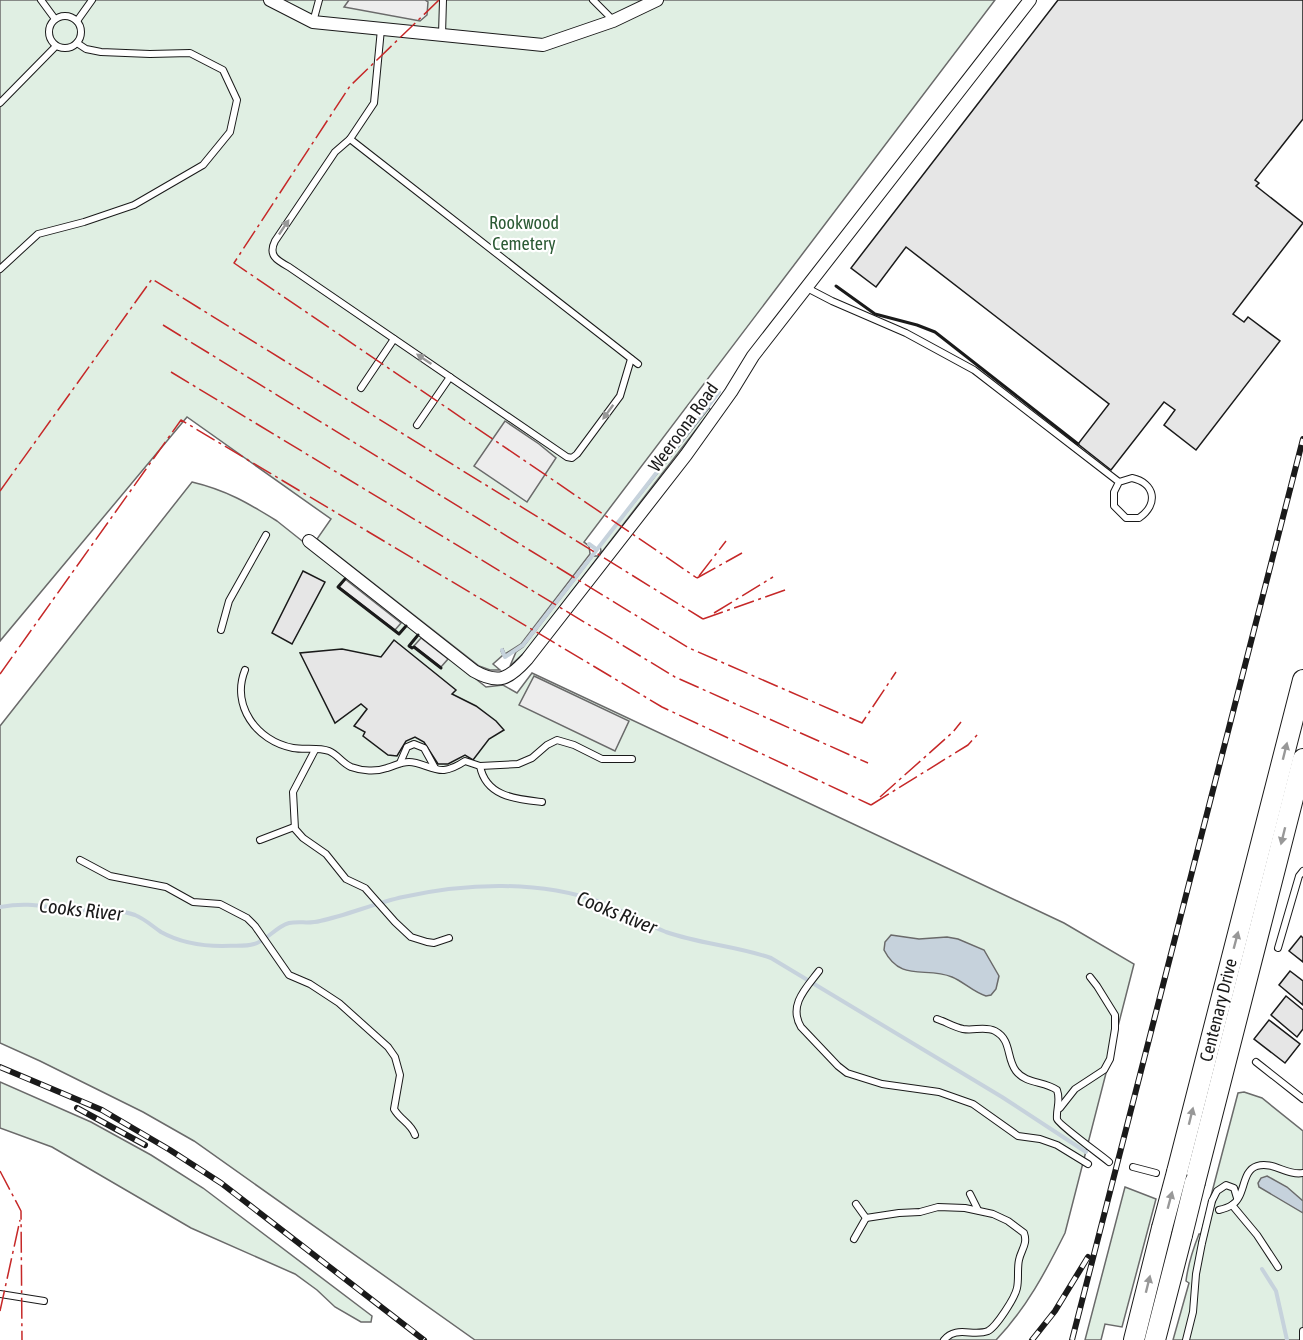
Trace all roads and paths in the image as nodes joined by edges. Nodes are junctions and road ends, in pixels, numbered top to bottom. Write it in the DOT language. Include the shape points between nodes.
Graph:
graph roads {
  1 [pos="41,0"];
  2 [pos="92,0"];
  3 [pos="270,0"];
  4 [pos="319,0"];
  5 [pos="443,0"];
  6 [pos="593,0"];
  7 [pos="657,0"];
  8 [pos="1030,0"];
  9 [pos="55,19"];
  10 [pos="77,21"];
  11 [pos="613,21"];
  12 [pos="313,22"];
  13 [pos="381,29"];
  14 [pos="442,35"];
  15 [pos="77,43"];
  16 [pos="57,46"];
  17 [pos="0,103"];
  18 [pos="350,139"];
  19 [pos="0,269"];
  20 [pos="806,288"];
  21 [pos="394,339"];
  22 [pos="631,359"];
  23 [pos="638,364"];
  24 [pos="450,377"];
  25 [pos="361,388"];
  26 [pos="417,425"];
  27 [pos="1119,482"];
  28 [pos="266,535"];
  29 [pos="309,541"];
  30 [pos="221,630"];
  31 [pos="245,670"];
  32 [pos="1303,680"];
  33 [pos="315,750"];
  34 [pos="632,759"];
  35 [pos="1303,759"];
  36 [pos="400,763"];
  37 [pos="480,766"];
  38 [pos="435,768"];
  39 [pos="542,802"];
  40 [pos="294,827"];
  41 [pos="260,840"];
  42 [pos="80,860"];
  43 [pos="1303,872"];
  44 [pos="449,938"];
  45 [pos="1278,948"];
  46 [pos="819,970"];
  47 [pos="1089,977"];
  48 [pos="937,1019"];
  49 [pos="1256,1062"];
  50 [pos="1303,1099"];
  51 [pos="1058,1111"];
  52 [pos="415,1135"];
  53 [pos="1109,1162"];
  54 [pos="1088,1164"];
  55 [pos="1133,1167"];
  56 [pos="1156,1173"];
  57 [pos="1303,1173"];
  58 [pos="970,1194"];
  59 [pos="1237,1199"];
  60 [pos="856,1204"];
  61 [pos="1232,1205"];
  62 [pos="978,1210"];
  63 [pos="1219,1210"];
  64 [pos="866,1218"];
  65 [pos="854,1239"];
  66 [pos="1278,1267"];
  67 [pos="0,1294"];
  68 [pos="44,1301"];
  69 [pos="1303,1331"];
  70 [pos="944,1340"];
  71 [pos="1134,1340"];
  72 [pos="1155,1340"];
  73 [pos="1186,1340"];
  74 [pos="1303,1340"];
  1 -- 9 [label="lane"];
  2 -- 10 [label="lane"];
  3 -- 12 [label="street"];
  4 -- 12 [label="lane"];
  5 -- 14 [label="lane"];
  6 -- 11 [label="lane"];
  7 -- 11 [label="street"];
  8 -- 20 [label="street, Weeroona Road"];
  9 -- 10 [label="lane" via="68,16"];
  9 -- 16 [label="lane" via="48,30 50,41"];
  10 -- 15 [label="lane" via="81,32"];
  11 -- 14 [label="street" via="543,45"];
  12 -- 13 [label="street"];
  13 -- 14 [label="street"];
  13 -- 18 [label="lane" via="374,103"];
  15 -- 16 [label="lane" via="69,48"];
  15 -- 19 [label="lane" via="101,52 190,53 223,70 237,100 230,132 203,165 134,205 38,234"];
  16 -- 17 [label="lane"];
  21 -- 18 [label="lane, one-way" via="273,256 271,249 335,152"];
  18 -- 22 [label="lane"];
  20 -- 27 [label="lane" via="906,333 974,370"];
  20 -- 29 [label="street, Weeroona Road" via="753,356 686,455 527,660 507,677 492,679 474,671"];
  24 -- 21 [label="lane, one-way"];
  21 -- 25 [label="lane"];
  22 -- 23 [label="lane"];
  22 -- 24 [label="lane, one-way" via="620,396 572,458"];
  24 -- 26 [label="lane"];
  27 -- 27 [label="lane" via="1129,478 1147,484 1151,504 1139,518 1126,518 1114,506 1113,496"];
  28 -- 30 [label="lane" via="229,601"];
  31 -- 33 [label="lane" via="240,698 254,726 283,746"];
  71 -- 32 [label="highway, Centenary Drive, one-way, bridge"];
  33 -- 36 [label="lane" via="330,752 359,769 379,770"];
  33 -- 40 [label="lane" via="293,792"];
  34 -- 37 [label="lane" via="602,759 557,740 524,763"];
  35 -- 72 [label="highway, Centenary Drive, one-way, bridge"];
  36 -- 38 [label="lane"];
  36 -- 38 [label="lane" via="407,747 414,744 424,748"];
  37 -- 38 [label="lane" via="465,761 446,770"];
  37 -- 39 [label="lane" via="486,782 496,792"];
  40 -- 41 [label="lane"];
  40 -- 44 [label="lane" via="326,854 346,879 365,888 411,937 434,943"];
  42 -- 52 [label="lane" via="110,876 166,887 193,902 225,906 247,918 292,978 339,1002 388,1047 400,1076 394,1109"];
  43 -- 45 [label="lane"];
  46 -- 54 [label="lane" via="802,993 797,1019 846,1073 882,1084 939,1092 974,1104 1018,1136 1057,1145"];
  47 -- 51 [label="lane" via="1114,1015 1110,1059 1101,1073 1075,1089"];
  48 -- 51 [label="lane" via="966,1030 986,1028 1001,1035 1017,1072 1057,1090"];
  49 -- 50 [label="lane"];
  51 -- 53 [label="lane" via="1061,1126"];
  55 -- 56 [label="lane"];
  57 -- 59 [label="lane" via="1294,1174 1269,1165 1253,1168"];
  58 -- 62 [label="lane"];
  59 -- 61 [label="lane"];
  59 -- 73 [label="lane, bridge" via="1234,1188 1226,1185 1212,1201"];
  60 -- 64 [label="lane"];
  61 -- 63 [label="lane"];
  61 -- 66 [label="lane"];
  62 -- 64 [label="lane" via="938,1207"];
  62 -- 70 [label="lane" via="1008,1221 1024,1233 1026,1242 1018,1262 1017,1290 990,1330 957,1332"];
  64 -- 65 [label="lane"];
  67 -- 68 [label="lane"];
  69 -- 74 [label="lane"];
}
